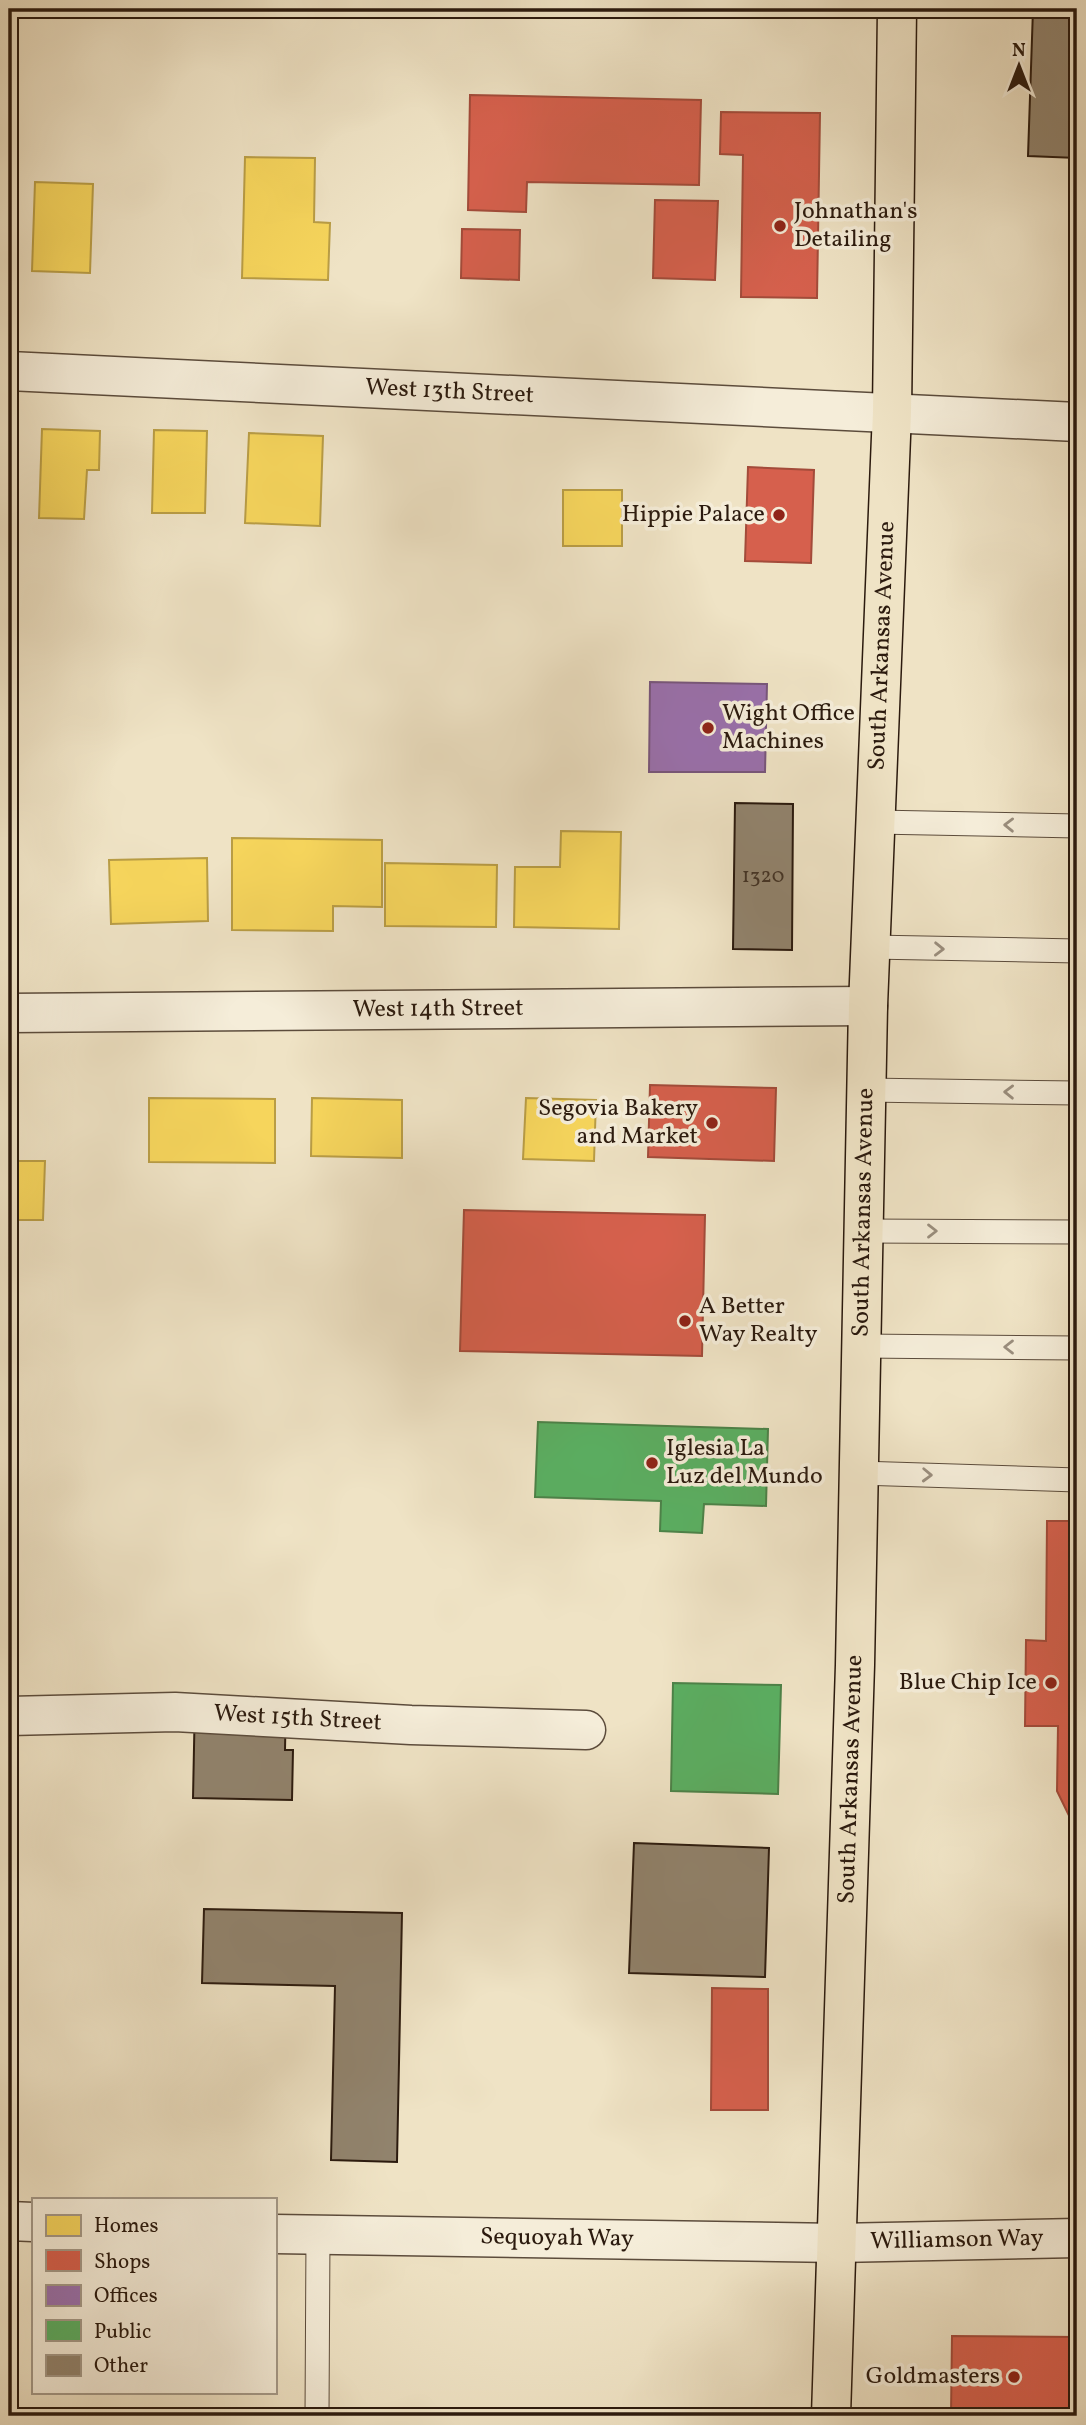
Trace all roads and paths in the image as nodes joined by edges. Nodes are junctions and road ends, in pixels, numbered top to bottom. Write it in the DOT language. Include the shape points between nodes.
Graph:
graph roads {
  1 [pos="897,9"];
  2 [pos="9,371"];
  3 [pos="892,412"];
  4 [pos="1077,422"];
  5 [pos="876,822"];
  6 [pos="1077,826"];
  7 [pos="871,947"];
  8 [pos="1077,951"];
  9 [pos="868,1006"];
  10 [pos="9,1013"];
  11 [pos="866,1090"];
  12 [pos="1077,1093"];
  13 [pos="864,1231"];
  14 [pos="1077,1231"];
  15 [pos="862,1346"];
  16 [pos="1077,1348"];
  17 [pos="859,1473"];
  18 [pos="1077,1480"];
  19 [pos="9,1716"];
  20 [pos="586,1730"];
  21 [pos="9,2221"];
  22 [pos="32,2222"];
  23 [pos="276,2234"];
  24 [pos="318,2236"];
  25 [pos="1077,2238"];
  26 [pos="837,2243"];
  27 [pos="317,2416"];
  28 [pos="831,2416"];
  1 -- 3 [label="highway, South Arkansas Avenue"];
  2 -- 3 [label="street, West 13th Street"];
  3 -- 4 [label="street, West 13th Street"];
  3 -- 5 [label="highway, South Arkansas Avenue"];
  6 -- 5 [label="lane, one-way"];
  5 -- 7 [label="highway, South Arkansas Avenue"];
  7 -- 8 [label="lane, one-way"];
  7 -- 9 [label="highway, South Arkansas Avenue"];
  9 -- 10 [label="street, West 14th Street"];
  9 -- 11 [label="highway, South Arkansas Avenue"];
  12 -- 11 [label="lane, one-way"];
  11 -- 13 [label="highway, South Arkansas Avenue"];
  13 -- 14 [label="lane, one-way"];
  13 -- 15 [label="highway, South Arkansas Avenue"];
  16 -- 15 [label="lane, one-way"];
  15 -- 17 [label="highway, South Arkansas Avenue"];
  17 -- 18 [label="lane, one-way"];
  17 -- 26 [label="highway, South Arkansas Avenue"];
  19 -- 20 [label="street, West 15th Street" via="175,1712"];
  21 -- 22 [label="street"];
  23 -- 24 [label="street, Sequoyah Way"];
  24 -- 26 [label="street, Sequoyah Way"];
  24 -- 27 [label="lane"];
  25 -- 26 [label="street, Williamson Way"];
  26 -- 28 [label="highway, South Arkansas Avenue"];
}
